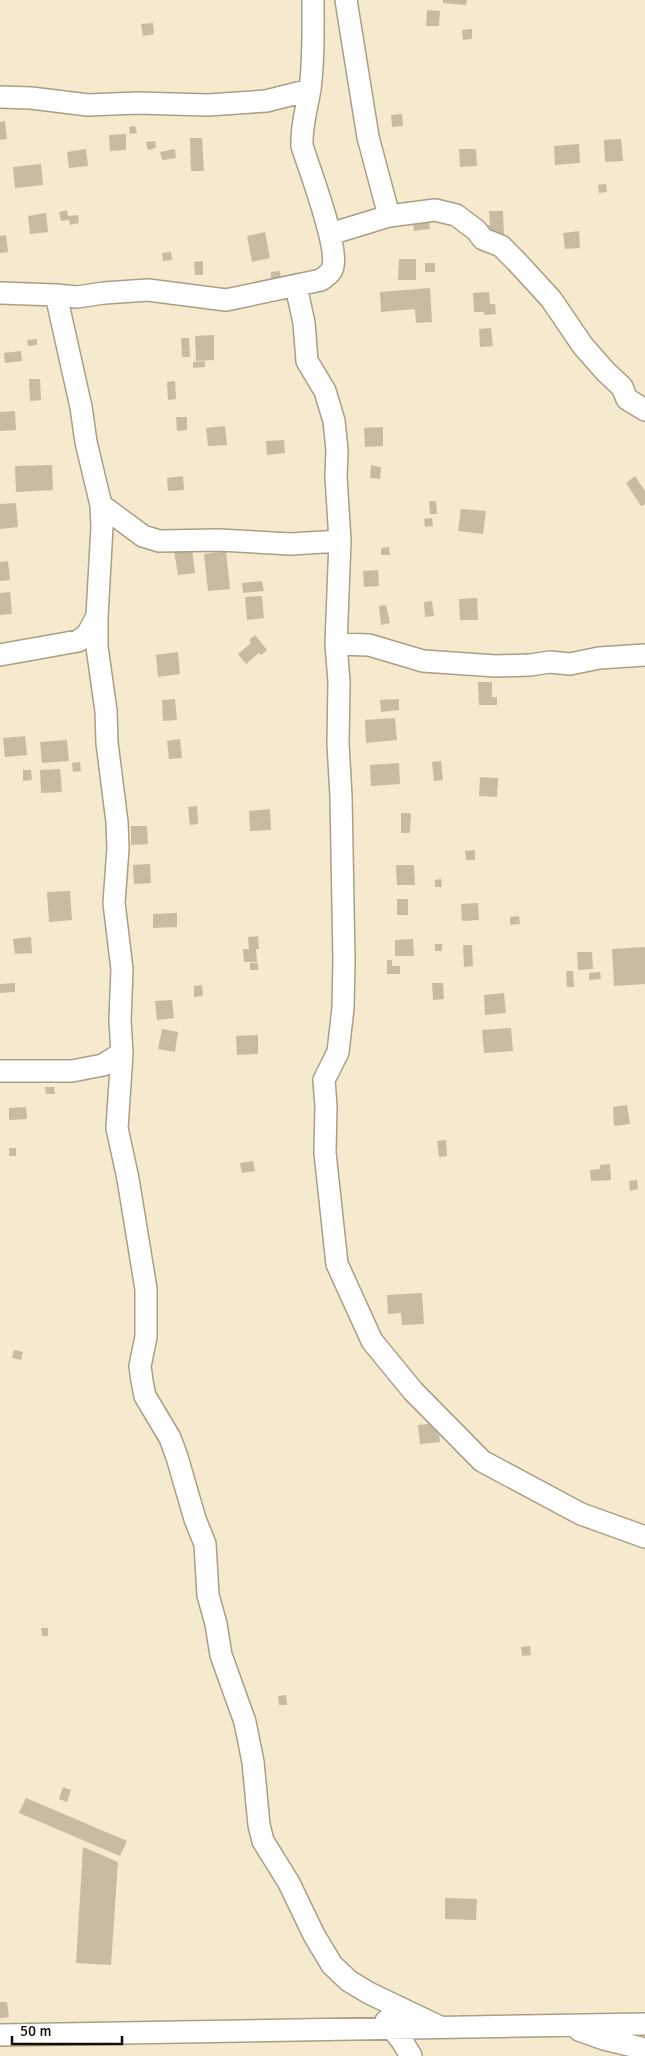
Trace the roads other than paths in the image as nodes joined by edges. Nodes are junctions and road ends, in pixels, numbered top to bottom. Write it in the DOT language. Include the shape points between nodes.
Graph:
graph roads {
  1 [pos="313,0"];
  2 [pos="346,0"];
  3 [pos="310,90"];
  4 [pos="0,96"];
  5 [pos="389,216"];
  6 [pos="330,234"];
  7 [pos="296,286"];
  8 [pos="0,293"];
  9 [pos="56,294"];
  10 [pos="645,410"];
  11 [pos="101,505"];
  12 [pos="340,541"];
  13 [pos="97,616"];
  14 [pos="336,644"];
  15 [pos="0,655"];
  16 [pos="645,655"];
  17 [pos="122,1053"];
  18 [pos="0,1071"];
  19 [pos="645,1537"];
  20 [pos="369,1994"];
  21 [pos="645,2024"];
  22 [pos="567,2025"];
  23 [pos="440,2027"];
  24 [pos="391,2028"];
  25 [pos="419,2028"];
  26 [pos="0,2035"];
  27 [pos="645,2049"];
  28 [pos="409,2051"];
  1 -- 3 [label="street"];
  2 -- 5 [label="street" via="368,137"];
  3 -- 4 [label="street" via="266,101 208,106 137,103 88,106"];
  3 -- 6 [label="street" via="301,131 302,146"];
  5 -- 6 [label="street"];
  5 -- 10 [label="street" via="435,210 456,215 483,239 501,246 550,299 584,346 622,387 626,399"];
  6 -- 7 [label="street" via="334,264 331,272 321,280"];
  7 -- 9 [label="street" via="226,300 148,290 77,297"];
  7 -- 12 [label="street" via="304,323 307,361 325,391 334,421"];
  8 -- 9 [label="street"];
  9 -- 11 [label="street"];
  11 -- 12 [label="street" via="143,536 159,541 291,544"];
  11 -- 13 [label="street"];
  12 -- 14 [label="street"];
  13 -- 15 [label="street" via="87,636 78,641"];
  13 -- 17 [label="street" via="97,647 117,822 114,903 122,969"];
  14 -- 16 [label="street" via="369,644 423,661 496,666 530,666 550,662 570,664 599,658"];
  14 -- 19 [label="street" via="343,1008 338,1052 324,1080 325,1153 337,1264 372,1341 413,1392 482,1461 580,1514"];
  17 -- 18 [label="street" via="103,1066"];
  17 -- 20 [label="street" via="117,1128 146,1289 146,1337 140,1366 145,1396 170,1438 205,1544 208,1595 221,1655 245,1722 263,1841 332,1965"];
  20 -- 23 [label="street"];
  20 -- 24 [label="street"];
  21 -- 22 [label="street"];
  22 -- 23 [label="street"];
  22 -- 27 [label="street"];
  23 -- 25 [label="street"];
  24 -- 25 [label="street"];
  24 -- 26 [label="street"];
  24 -- 28 [label="street"];
  25 -- 28 [label="street"];
}
